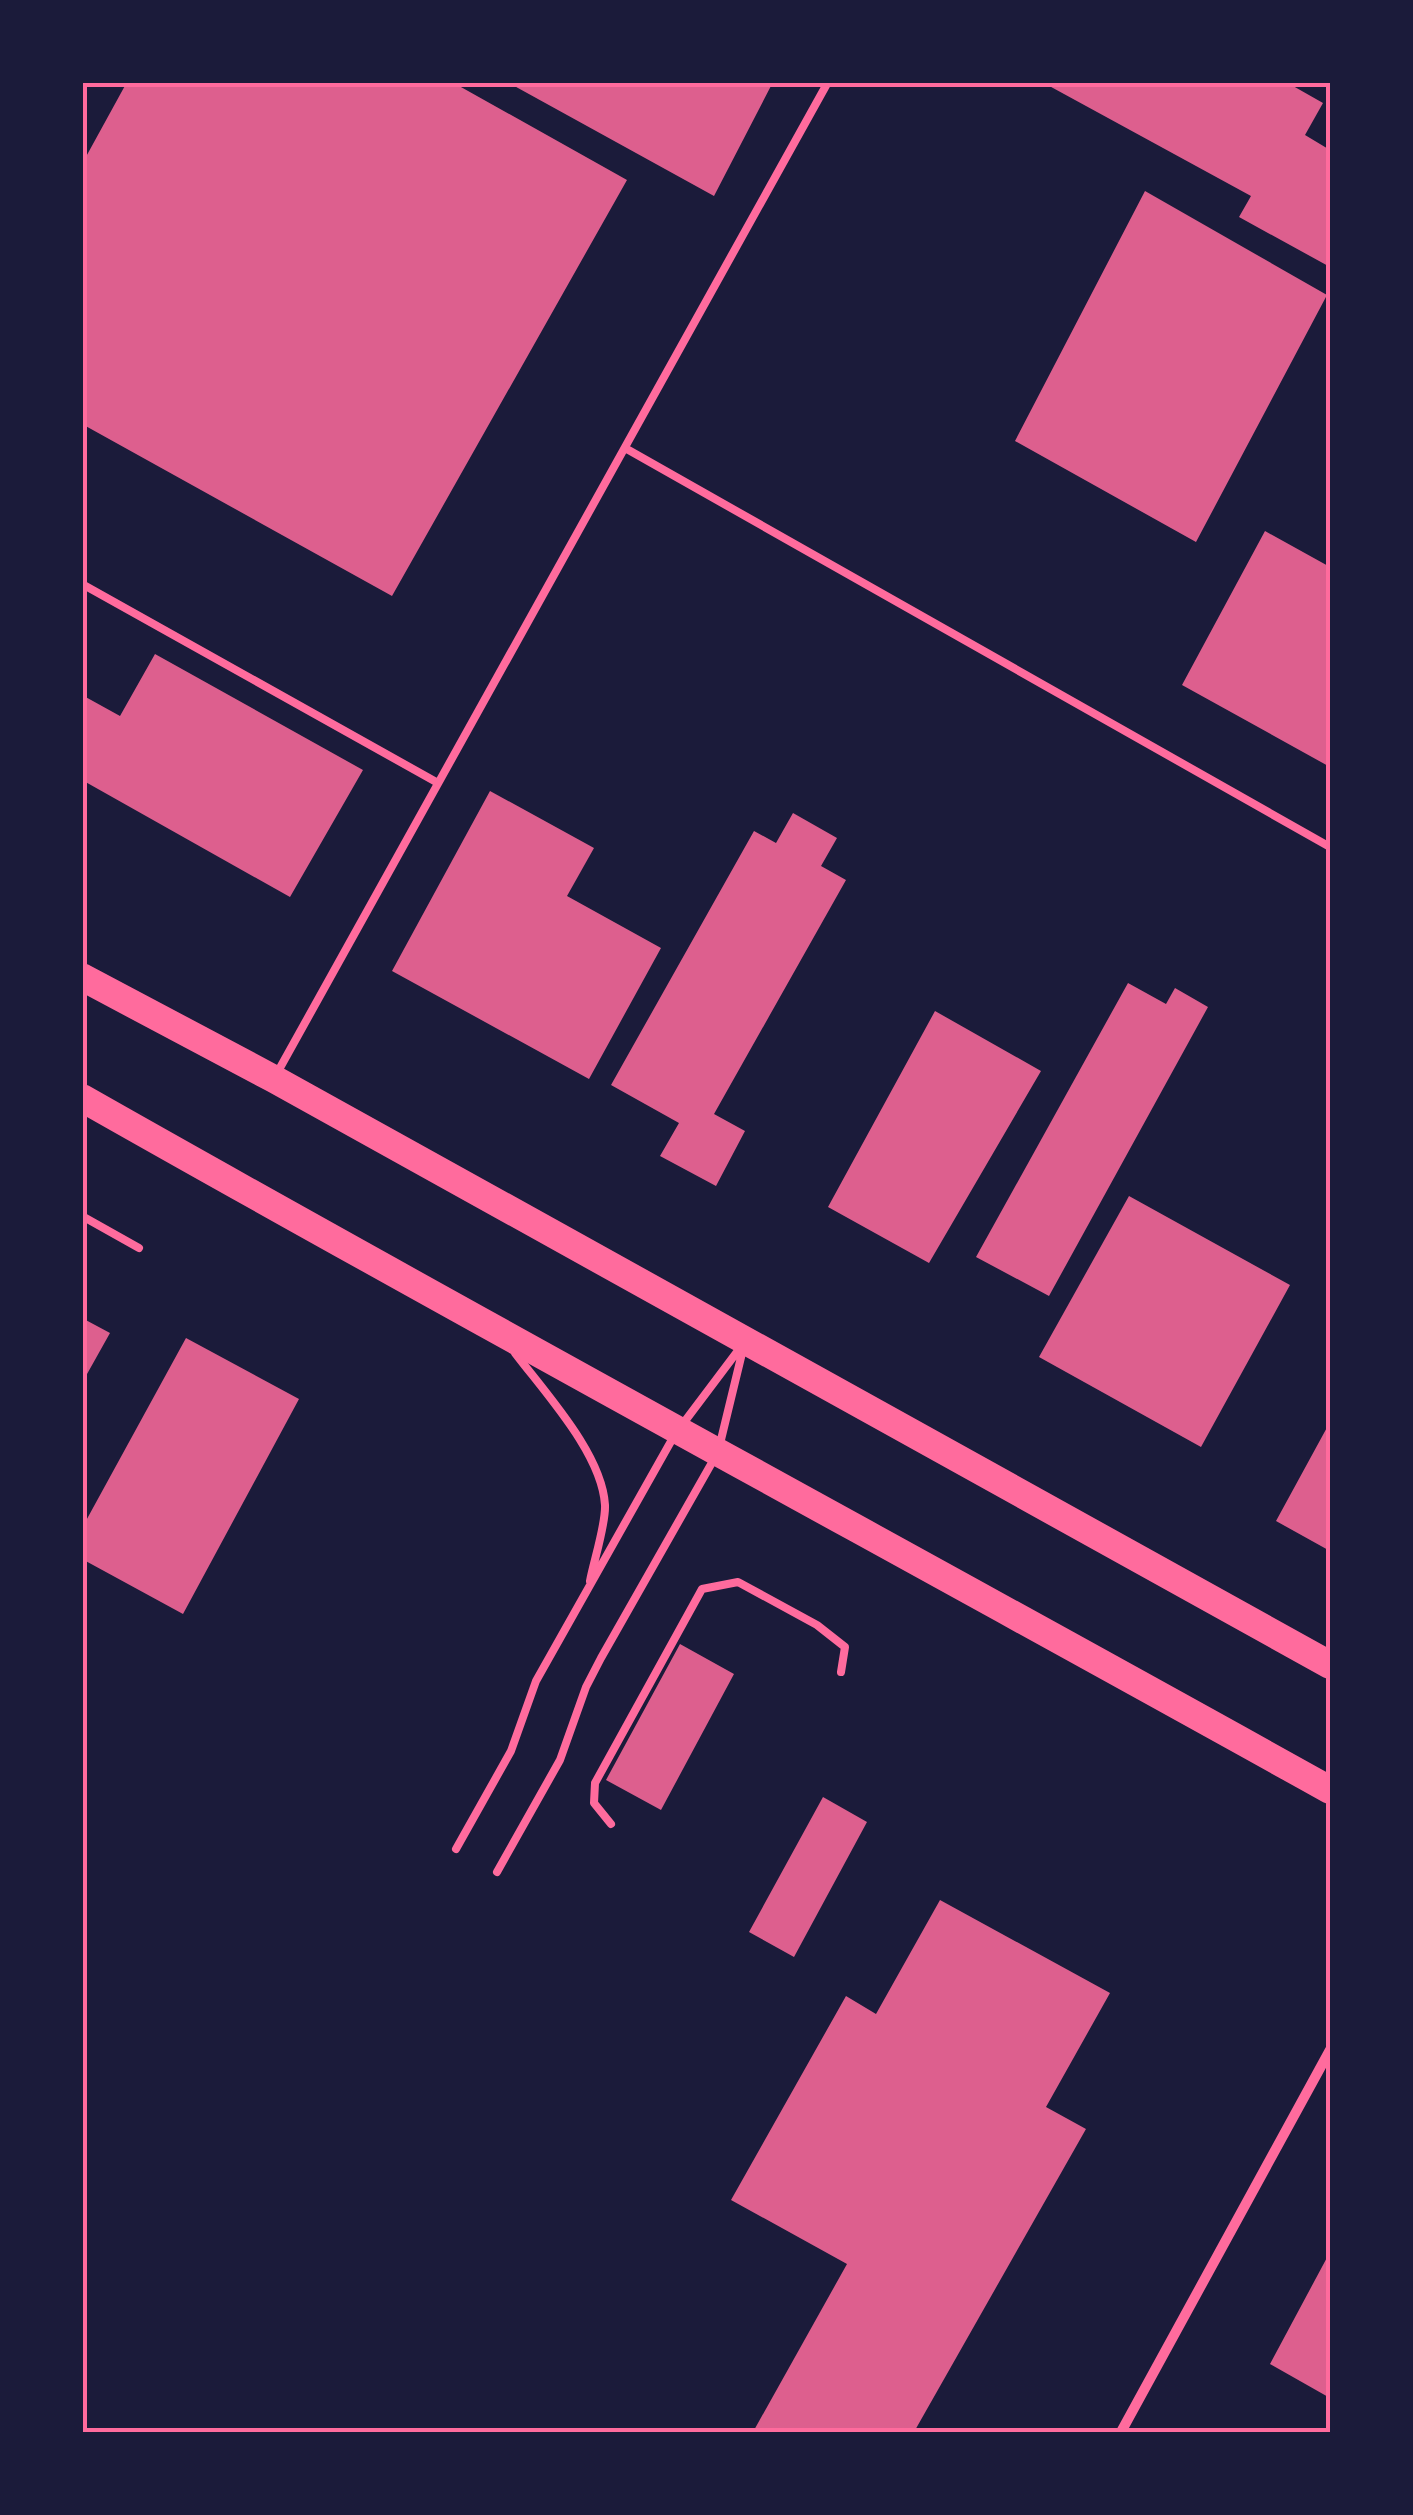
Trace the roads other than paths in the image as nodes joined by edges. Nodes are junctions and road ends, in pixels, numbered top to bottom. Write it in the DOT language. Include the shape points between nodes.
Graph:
graph roads {
  1 [pos="828,82"];
  2 [pos="624,448"];
  3 [pos="82,584"];
  4 [pos="438,783"];
  5 [pos="1330,847"];
  6 [pos="82,976"];
  7 [pos="274,1079"];
  8 [pos="82,1098"];
  9 [pos="82,1216"];
  10 [pos="139,1248"];
  11 [pos="499,1331"];
  12 [pos="745,1340"];
  13 [pos="678,1430"];
  14 [pos="718,1452"];
  15 [pos="588,1590"];
  16 [pos="1330,1665"];
  17 [pos="841,1672"];
  18 [pos="1330,1790"];
  19 [pos="611,1824"];
  20 [pos="456,1849"];
  21 [pos="497,1872"];
  22 [pos="1330,2050"];
  23 [pos="1122,2432"];
  1 -- 2 [label="lane"];
  2 -- 4 [label="lane"];
  2 -- 5 [label="lane"];
  3 -- 4 [label="lane"];
  4 -- 7 [label="lane"];
  6 -- 7 [label="highway"];
  7 -- 12 [label="highway"];
  8 -- 11 [label="highway"];
  9 -- 10 [label="lane"];
  11 -- 13 [label="highway"];
  11 -- 15 [label="lane" via="600,1476 605,1508"];
  12 -- 13 [label="lane"];
  12 -- 14 [label="lane"];
  12 -- 16 [label="highway"];
  13 -- 14 [label="highway"];
  13 -- 15 [label="lane"];
  14 -- 18 [label="highway"];
  14 -- 21 [label="lane" via="601,1658 560,1760"];
  15 -- 20 [label="lane"];
  17 -- 19 [label="lane" via="845,1647 817,1625 738,1582 702,1589 594,1784 594,1803"];
  22 -- 23 [label="street"];
}
